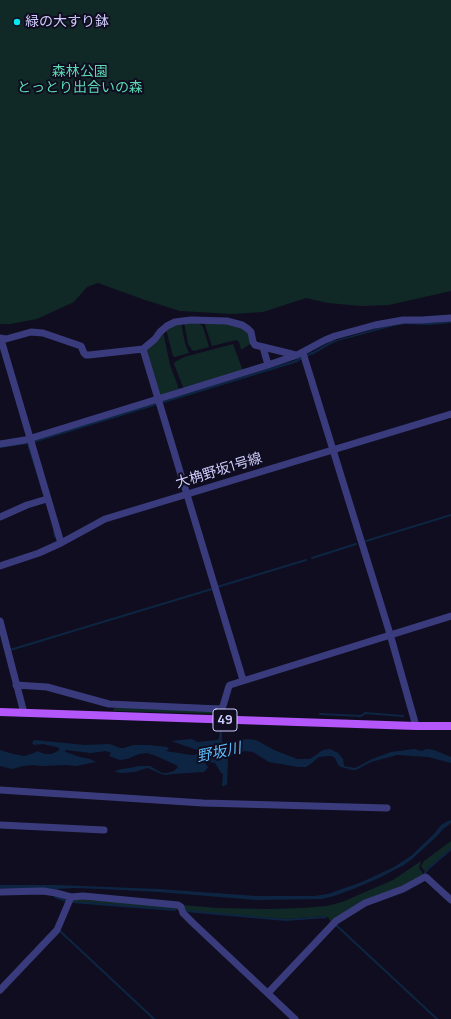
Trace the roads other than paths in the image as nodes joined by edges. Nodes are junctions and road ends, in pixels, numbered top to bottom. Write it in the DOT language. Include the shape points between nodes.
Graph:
graph roads {
  1 [pos="451,318"];
  2 [pos="1,341"];
  3 [pos="263,347"];
  4 [pos="143,349"];
  5 [pos="300,354"];
  6 [pos="268,365"];
  7 [pos="158,399"];
  8 [pos="451,414"];
  9 [pos="31,438"];
  10 [pos="0,444"];
  11 [pos="333,450"];
  12 [pos="186,495"];
  13 [pos="47,498"];
  14 [pos="0,517"];
  15 [pos="61,543"];
  16 [pos="0,566"];
  17 [pos="451,616"];
  18 [pos="0,621"];
  19 [pos="390,634"];
  20 [pos="243,680"];
  21 [pos="16,685"];
  22 [pos="0,712"];
  23 [pos="24,713"];
  24 [pos="416,726"];
  25 [pos="451,726"];
  26 [pos="0,790"];
  27 [pos="386,808"];
  28 [pos="0,825"];
  29 [pos="104,830"];
  30 [pos="0,892"];
  31 [pos="71,897"];
  32 [pos="451,900"];
  33 [pos="0,990"];
  34 [pos="268,993"];
  35 [pos="295,1019"];
  1 -- 5 [label="street" via="392,321 375,325 335,336"];
  2 -- 4 [label="street" via="31,332 43,333 81,346 86,355"];
  2 -- 9 [label="street"];
  3 -- 4 [label="street" via="253,342 251,332 242,325 227,321 191,320 167,326"];
  3 -- 5 [label="street"];
  3 -- 6 [label="street"];
  4 -- 7 [label="street"];
  5 -- 6 [label="street"];
  5 -- 11 [label="street"];
  6 -- 7 [label="street"];
  7 -- 9 [label="street"];
  7 -- 12 [label="street"];
  8 -- 11 [label="street, 大桷野坂1号線"];
  9 -- 10 [label="street"];
  9 -- 13 [label="street"];
  11 -- 12 [label="street, 大桷野坂1号線"];
  11 -- 19 [label="street"];
  12 -- 15 [label="street, 大桷野坂1号線" via="105,519"];
  12 -- 20 [label="street"];
  13 -- 14 [label="street"];
  13 -- 15 [label="street"];
  15 -- 16 [label="street, 大桷野坂1号線" via="39,554"];
  17 -- 19 [label="street"];
  18 -- 21 [label="street"];
  19 -- 20 [label="street"];
  19 -- 24 [label="street"];
  20 -- 21 [label="street" via="230,684 221,709 109,704 46,687"];
  21 -- 23 [label="street"];
  22 -- 23 [label="main road, 49"];
  23 -- 24 [label="main road, 49"];
  24 -- 25 [label="main road, 49"];
  26 -- 27 [label="street" via="203,803"];
  28 -- 29 [label="street"];
  30 -- 31 [label="street" via="43,891"];
  31 -- 33 [label="street" via="57,930"];
  31 -- 34 [label="street" via="178,905 183,913"];
  32 -- 34 [label="street" via="425,877 403,889 365,903 336,921"];
  34 -- 35 [label="street"];
}
